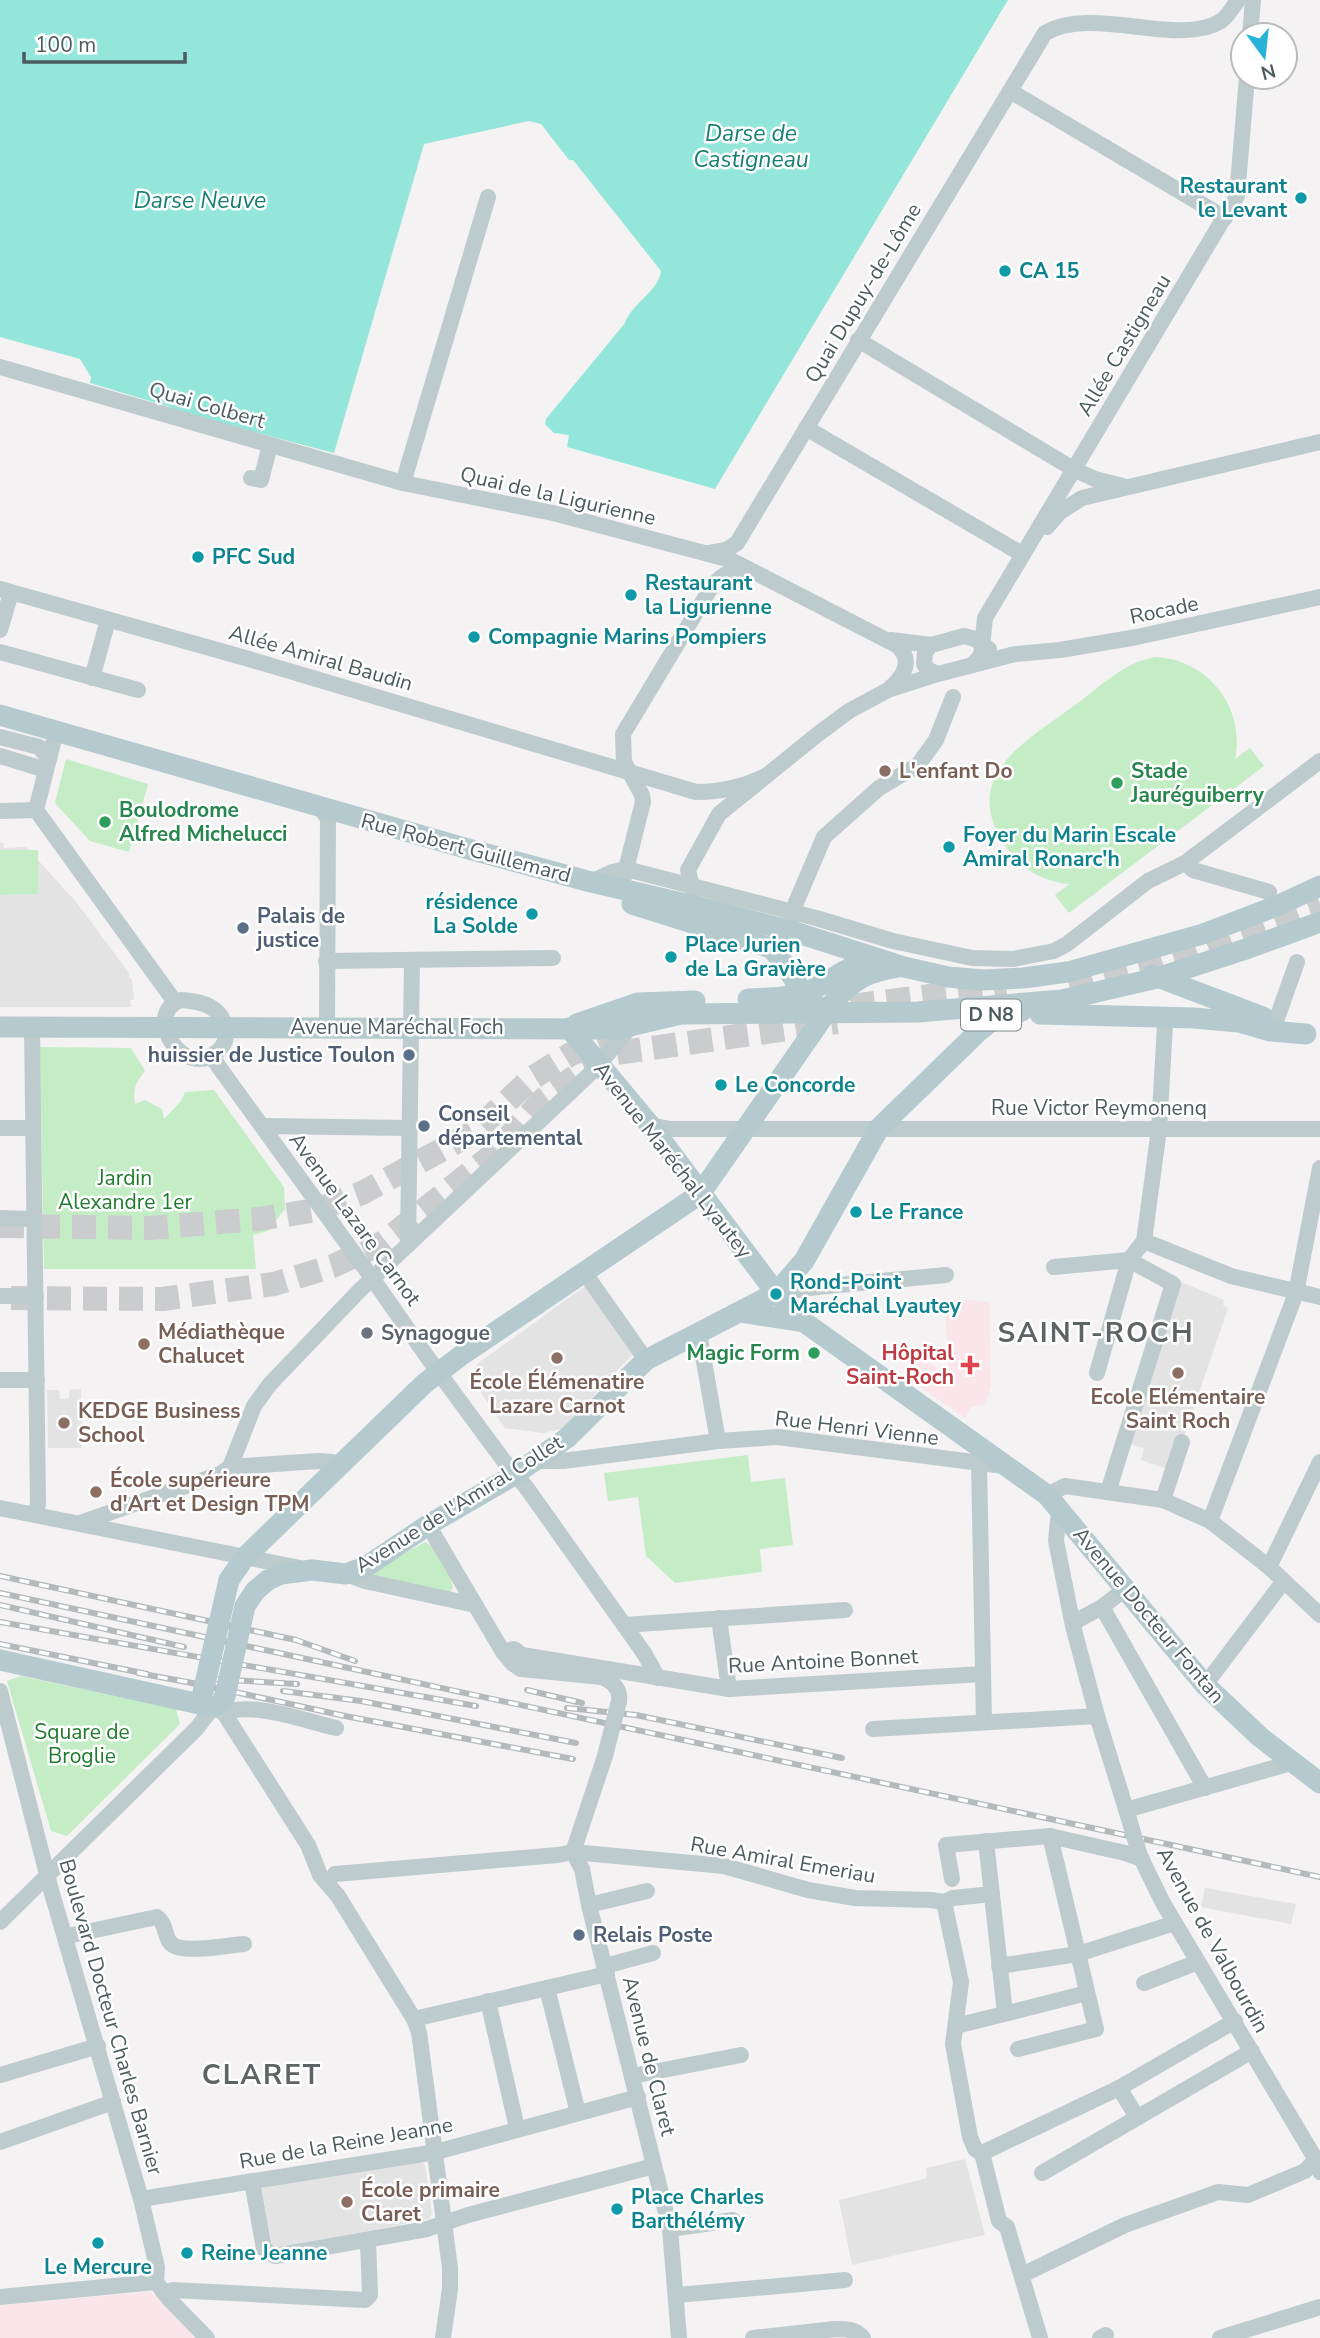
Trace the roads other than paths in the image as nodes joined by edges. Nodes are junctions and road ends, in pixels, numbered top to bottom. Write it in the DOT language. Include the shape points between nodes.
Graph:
graph roads {
  1 [pos="1238,0"];
  2 [pos="1253,0"];
  3 [pos="1251,21"];
  4 [pos="1010,91"];
  5 [pos="1246,91"];
  6 [pos="488,197"];
  7 [pos="1225,218"];
  8 [pos="858,341"];
  9 [pos="0,367"];
  10 [pos="806,428"];
  11 [pos="1320,442"];
  12 [pos="270,445"];
  13 [pos="1073,469"];
  14 [pos="251,478"];
  15 [pos="403,483"];
  16 [pos="1126,487"];
  17 [pos="737,543"];
  18 [pos="703,553"];
  19 [pos="1022,554"];
  20 [pos="727,559"];
  21 [pos="751,570"];
  22 [pos="712,586"];
  23 [pos="6,591"];
  24 [pos="1320,597"];
  25 [pos="985,618"];
  26 [pos="108,620"];
  27 [pos="0,630"];
  28 [pos="956,637"];
  29 [pos="889,640"];
  30 [pos="930,645"];
  31 [pos="982,645"];
  32 [pos="0,652"];
  33 [pos="1015,654"];
  34 [pos="972,665"];
  35 [pos="939,674"];
  36 [pos="92,678"];
  37 [pos="138,690"];
  38 [pos="888,690"];
  39 [pos="953,697"];
  40 [pos="0,715"];
  41 [pos="0,726"];
  42 [pos="0,737"];
  43 [pos="51,751"];
  44 [pos="0,757"];
  45 [pos="1320,761"];
  46 [pos="628,773"];
  47 [pos="766,776"];
  48 [pos="36,810"];
  49 [pos="0,811"];
  50 [pos="328,812"];
  51 [pos="1185,863"];
  52 [pos="1318,883"];
  53 [pos="691,886"];
  54 [pos="627,887"];
  55 [pos="1269,892"];
  56 [pos="716,911"];
  57 [pos="792,912"];
  58 [pos="1320,922"];
  59 [pos="798,933"];
  60 [pos="553,958"];
  61 [pos="878,959"];
  62 [pos="1215,959"];
  63 [pos="1111,960"];
  64 [pos="326,961"];
  65 [pos="411,961"];
  66 [pos="1297,962"];
  67 [pos="786,967"];
  68 [pos="904,967"];
  69 [pos="1157,978"];
  70 [pos="802,993"];
  71 [pos="765,998"];
  72 [pos="1211,999"];
  73 [pos="1062,1000"];
  74 [pos="175,1002"];
  75 [pos="827,1012"];
  76 [pos="918,1012"];
  77 [pos="1009,1015"];
  78 [pos="1169,1017"];
  79 [pos="1203,1019"];
  80 [pos="1276,1021"];
  81 [pos="631,1026"];
  82 [pos="0,1027"];
  83 [pos="32,1027"];
  84 [pos="166,1027"];
  85 [pos="225,1027"];
  86 [pos="327,1027"];
  87 [pos="410,1028"];
  88 [pos="569,1028"];
  89 [pos="1313,1036"];
  90 [pos="211,1056"];
  91 [pos="600,1064"];
  92 [pos="650,1125"];
  93 [pos="262,1126"];
  94 [pos="0,1128"];
  95 [pos="33,1128"];
  96 [pos="409,1128"];
  97 [pos="879,1128"];
  98 [pos="744,1129"];
  99 [pos="1159,1129"];
  100 [pos="1320,1129"];
  101 [pos="1320,1168"];
  102 [pos="700,1194"];
  103 [pos="0,1218"];
  104 [pos="33,1219"];
  105 [pos="1144,1241"];
  106 [pos="408,1245"];
  107 [pos="1129,1260"];
  108 [pos="1054,1267"];
  109 [pos="584,1272"];
  110 [pos="946,1275"];
  111 [pos="372,1278"];
  112 [pos="776,1293"];
  113 [pos="1296,1293"];
  114 [pos="0,1296"];
  115 [pos="36,1296"];
  116 [pos="1320,1297"];
  117 [pos="740,1312"];
  118 [pos="804,1322"];
  119 [pos="699,1333"];
  120 [pos="646,1360"];
  121 [pos="439,1373"];
  122 [pos="1097,1373"];
  123 [pos="0,1380"];
  124 [pos="37,1380"];
  125 [pos="718,1441"];
  126 [pos="1182,1442"];
  127 [pos="983,1458"];
  128 [pos="534,1461"];
  129 [pos="1320,1462"];
  130 [pos="339,1466"];
  131 [pos="230,1467"];
  132 [pos="514,1475"];
  133 [pos="1108,1492"];
  134 [pos="1163,1500"];
  135 [pos="1056,1504"];
  136 [pos="0,1507"];
  137 [pos="35,1515"];
  138 [pos="1210,1521"];
  139 [pos="80,1523"];
  140 [pos="428,1525"];
  141 [pos="1269,1567"];
  142 [pos="313,1570"];
  143 [pos="346,1574"];
  144 [pos="242,1575"];
  145 [pos="1283,1581"];
  146 [pos="1125,1589"];
  147 [pos="475,1605"];
  148 [pos="1102,1607"];
  149 [pos="845,1610"];
  150 [pos="1319,1612"];
  151 [pos="719,1618"];
  152 [pos="624,1625"];
  153 [pos="1073,1626"];
  154 [pos="503,1652"];
  155 [pos="0,1660"];
  156 [pos="983,1674"];
  157 [pos="659,1678"];
  158 [pos="1205,1685"];
  159 [pos="729,1689"];
  160 [pos="0,1691"];
  161 [pos="216,1700"];
  162 [pos="1097,1716"];
  163 [pos="984,1722"];
  164 [pos="336,1728"];
  165 [pos="873,1728"];
  166 [pos="1290,1761"];
  167 [pos="1319,1781"];
  168 [pos="1205,1788"];
  169 [pos="1127,1815"];
  170 [pos="1050,1836"];
  171 [pos="986,1841"];
  172 [pos="573,1852"];
  173 [pos="1141,1857"];
  174 [pos="328,1869"];
  175 [pos="48,1876"];
  176 [pos="952,1879"];
  177 [pos="647,1891"];
  178 [pos="992,1894"];
  179 [pos="944,1902"];
  180 [pos="589,1905"];
  181 [pos="0,1922"];
  182 [pos="1175,1923"];
  183 [pos="67,1936"];
  184 [pos="244,1944"];
  185 [pos="653,1953"];
  186 [pos="1078,1954"];
  187 [pos="1198,1962"];
  188 [pos="999,1966"];
  189 [pos="606,1970"];
  190 [pos="1144,1983"];
  191 [pos="547,1988"];
  192 [pos="1087,1993"];
  193 [pos="488,2001"];
  194 [pos="1005,2013"];
  195 [pos="414,2019"];
  196 [pos="1235,2021"];
  197 [pos="956,2026"];
  198 [pos="98,2046"];
  199 [pos="1018,2049"];
  200 [pos="1252,2051"];
  201 [pos="741,2055"];
  202 [pos="0,2075"];
  203 [pos="632,2076"];
  204 [pos="1119,2088"];
  205 [pos="638,2097"];
  206 [pos="113,2102"];
  207 [pos="578,2113"];
  208 [pos="1137,2117"];
  209 [pos="517,2129"];
  210 [pos="0,2142"];
  211 [pos="436,2152"];
  212 [pos="982,2153"];
  213 [pos="654,2166"];
  214 [pos="1318,2166"];
  215 [pos="1042,2173"];
  216 [pos="252,2181"];
  217 [pos="141,2199"];
  218 [pos="733,2220"];
  219 [pos="445,2224"];
  220 [pos="670,2229"];
  221 [pos="368,2241"];
  222 [pos="845,2280"];
  223 [pos="1024,2282"];
  224 [pos="160,2287"];
  225 [pos="677,2295"];
  226 [pos="0,2297"];
  227 [pos="1320,2308"];
  228 [pos="861,2336"];
  229 [pos="207,2338"];
  230 [pos="443,2338"];
  231 [pos="679,2338"];
  232 [pos="754,2338"];
  233 [pos="1040,2338"];
  234 [pos="1220,2338"];
  1 -- 4 [label="street, Quai Dupuy-de-Lôme" via="1221,20 1197,28 1060,26 1045,33"];
  2 -- 3 [label="street"];
  4 -- 7 [label="street"];
  4 -- 8 [label="street, Quai Dupuy-de-Lôme"];
  5 -- 7 [label="street, Allée Castigneau" via="1237,196"];
  6 -- 15 [label="street"];
  7 -- 13 [label="street, Allée Castigneau"];
  8 -- 10 [label="street, Quai Dupuy-de-Lôme"];
  8 -- 13 [label="street"];
  9 -- 12 [label="street, Quai Colbert"];
  10 -- 17 [label="street, Quai Dupuy-de-Lôme"];
  10 -- 19 [label="street"];
  11 -- 16 [label="street"];
  12 -- 14 [label="street" via="261,480"];
  12 -- 15 [label="street, Quai Colbert"];
  13 -- 16 [label="street"];
  13 -- 19 [label="street, Allée Castigneau"];
  15 -- 18 [label="street, Quai de la Ligurienne" via="553,513"];
  16 -- 19 [label="street" via="1082,498 1060,512"];
  17 -- 18 [label="street" via="726,550"];
  17 -- 20 [label="street, Quai Dupuy-de-Lôme"];
  18 -- 20 [label="street, Quai de la Ligurienne"];
  18 -- 22 [label="street" via="715,571"];
  19 -- 25 [label="street, Allée Castigneau"];
  20 -- 21 [label="street, Quai de la Ligurienne"];
  20 -- 22 [label="street, Quai Dupuy-de-Lôme"];
  21 -- 22 [label="street" via="723,574"];
  21 -- 29 [label="street, Quai de la Ligurienne"];
  22 -- 46 [label="street, Quai Dupuy-de-Lôme" via="623,734"];
  23 -- 26 [label="street, Allée Amiral Baudin"];
  23 -- 27 [label="street"];
  24 -- 33 [label="street, Rocade" via="1136,637"];
  25 -- 28 [label="street"];
  25 -- 31 [label="street"];
  26 -- 36 [label="street"];
  26 -- 46 [label="street, Allée Amiral Baudin"];
  28 -- 30 [label="street"];
  28 -- 31 [label="street" via="970,637"];
  29 -- 30 [label="street"];
  29 -- 38 [label="street" via="903,651 906,664 905,672"];
  30 -- 35 [label="street" via="924,664"];
  31 -- 33 [label="street"];
  31 -- 34 [label="street" via="981,656"];
  32 -- 36 [label="street"];
  33 -- 34 [label="street"];
  34 -- 35 [label="street"];
  35 -- 38 [label="street"];
  36 -- 37 [label="street"];
  38 -- 47 [label="street" via="849,712"];
  39 -- 57 [label="street" via="936,740 918,765 879,788 824,837"];
  40 -- 43 [label="main road" via="27,723"];
  41 -- 43 [label="main road"];
  42 -- 43 [label="street"];
  43 -- 44 [label="street"];
  43 -- 48 [label="street"];
  43 -- 50 [label="main road, Rue Robert Guillemard"];
  43 -- 50 [label="main road, Rue Robert Guillemard" via="122,750"];
  45 -- 51 [label="street"];
  46 -- 47 [label="street, Allée Amiral Baudin" via="696,792 738,788"];
  46 -- 54 [label="street, Quai Dupuy-de-Lôme" via="643,802"];
  47 -- 53 [label="street" via="719,814 688,870"];
  48 -- 49 [label="street"];
  48 -- 74 [label="street"];
  50 -- 54 [label="main road, Rue Robert Guillemard" via="591,882"];
  50 -- 54 [label="main road, Rue Robert Guillemard" via="555,887 611,897"];
  50 -- 64 [label="street"];
  51 -- 55 [label="street" via="1193,870"];
  51 -- 57 [label="street" via="1148,881 1054,951 1013,959 972,958"];
  52 -- 63 [label="main road, Rue Robert Guillemard" via="1279,905 1203,934"];
  53 -- 54 [label="street"];
  53 -- 56 [label="street" via="694,895"];
  53 -- 57 [label="street"];
  54 -- 56 [label="main road, Rue Robert Guillemard"];
  54 -- 67 [label="main road, Rue Robert Guillemard" via="762,944"];
  56 -- 59 [label="main road, Rue Robert Guillemard"];
  57 -- 59 [label="street" via="790,923"];
  58 -- 62 [label="main road"];
  59 -- 61 [label="main road, Rue Robert Guillemard"];
  60 -- 65 [label="street"];
  61 -- 68 [label="main road, Rue Robert Guillemard"];
  61 -- 70 [label="main road" via="853,965"];
  62 -- 69 [label="main road"];
  62 -- 72 [label="main road"];
  63 -- 68 [label="main road, Rue Robert Guillemard" via="1068,972 983,980"];
  63 -- 69 [label="main road, D N8"];
  64 -- 65 [label="street"];
  64 -- 86 [label="street"];
  65 -- 87 [label="street"];
  66 -- 80 [label="street"];
  67 -- 70 [label="main road, Rue Robert Guillemard"];
  67 -- 71 [label="main road" via="779,984"];
  68 -- 75 [label="main road" via="857,979"];
  69 -- 72 [label="main road, D N8"];
  69 -- 73 [label="main road"];
  70 -- 71 [label="main road"];
  70 -- 75 [label="main road"];
  71 -- 88 [label="main road" via="638,1003"];
  72 -- 79 [label="main road"];
  72 -- 80 [label="main road, D N8"];
  73 -- 76 [label="main road"];
  73 -- 77 [label="main road"];
  74 -- 84 [label="street"];
  74 -- 85 [label="street" via="195,1001 211,1007"];
  75 -- 76 [label="main road, Avenue Maréchal Foch"];
  75 -- 81 [label="main road, Avenue Maréchal Foch" via="681,1014"];
  75 -- 98 [label="main road"];
  76 -- 77 [label="main road, D N8"];
  77 -- 78 [label="main road, D N8"];
  77 -- 97 [label="main road" via="977,1033"];
  78 -- 79 [label="main road, D N8"];
  78 -- 99 [label="street"];
  79 -- 89 [label="main road, D N8"];
  80 -- 89 [label="main road, D N8"];
  81 -- 88 [label="main road, Avenue Maréchal Foch"];
  81 -- 91 [label="street"];
  82 -- 83 [label="main road, Avenue Maréchal Foch"];
  83 -- 84 [label="main road, Avenue Maréchal Foch"];
  83 -- 95 [label="street"];
  84 -- 85 [label="main road, Avenue Maréchal Foch"];
  84 -- 90 [label="street" via="168,1039 181,1053"];
  85 -- 86 [label="main road, Avenue Maréchal Foch"];
  85 -- 90 [label="street" via="223,1046"];
  86 -- 87 [label="main road, Avenue Maréchal Foch"];
  87 -- 88 [label="main road, Avenue Maréchal Foch"];
  87 -- 96 [label="street"];
  88 -- 91 [label="main road, Avenue Maréchal Lyautey"];
  90 -- 93 [label="street, Avenue Lazare Carnot"];
  91 -- 92 [label="main road, Avenue Maréchal Lyautey"];
  91 -- 106 [label="street"];
  92 -- 98 [label="street, Rue Victor Reymonenq"];
  92 -- 102 [label="main road, Avenue Maréchal Lyautey"];
  93 -- 96 [label="street"];
  93 -- 111 [label="street, Avenue Lazare Carnot"];
  94 -- 95 [label="street"];
  95 -- 104 [label="street"];
  96 -- 106 [label="street"];
  97 -- 98 [label="street, Rue Victor Reymonenq"];
  97 -- 99 [label="street, Rue Victor Reymonenq"];
  97 -- 112 [label="main road" via="804,1261"];
  98 -- 102 [label="main road"];
  99 -- 100 [label="street, Rue Victor Reymonenq"];
  99 -- 105 [label="street"];
  101 -- 113 [label="street"];
  102 -- 109 [label="main road"];
  102 -- 112 [label="main road, Avenue Maréchal Lyautey"];
  103 -- 104 [label="street"];
  104 -- 115 [label="street"];
  105 -- 107 [label="street"];
  105 -- 113 [label="street" via="1231,1276"];
  106 -- 111 [label="street"];
  107 -- 108 [label="street"];
  107 -- 122 [label="street"];
  107 -- 133 [label="street" via="1173,1283"];
  109 -- 120 [label="street"];
  109 -- 121 [label="main road"];
  110 -- 112 [label="street"];
  111 -- 121 [label="street, Avenue Lazare Carnot"];
  111 -- 131 [label="street" via="270,1384 254,1406"];
  112 -- 117 [label="main road"];
  112 -- 118 [label="main road, Avenue Maréchal Lyautey"];
  113 -- 116 [label="street"];
  113 -- 138 [label="street"];
  114 -- 115 [label="street"];
  115 -- 124 [label="street"];
  117 -- 118 [label="main road"];
  117 -- 119 [label="main road, Avenue de l'Amiral Collet"];
  118 -- 127 [label="main road, Avenue Maréchal Lyautey"];
  119 -- 120 [label="main road, Avenue de l'Amiral Collet"];
  119 -- 125 [label="street"];
  120 -- 128 [label="main road, Avenue de l'Amiral Collet" via="567,1438"];
  121 -- 130 [label="main road"];
  121 -- 132 [label="street, Avenue Lazare Carnot"];
  123 -- 124 [label="street"];
  124 -- 137 [label="street"];
  125 -- 127 [label="street, Rue Henri Vienne" via="778,1437"];
  125 -- 128 [label="street, Rue Henri Vienne"];
  126 -- 134 [label="street"];
  127 -- 135 [label="main road, Avenue Docteur Fontan" via="1008,1467"];
  127 -- 156 [label="street"];
  128 -- 132 [label="main road, Avenue de l'Amiral Collet"];
  129 -- 141 [label="street"];
  130 -- 131 [label="street" via="318,1461"];
  130 -- 144 [label="main road"];
  131 -- 139 [label="street"];
  132 -- 140 [label="main road, Avenue de l'Amiral Collet"];
  132 -- 152 [label="street, Avenue Lazare Carnot"];
  133 -- 134 [label="street"];
  133 -- 135 [label="street" via="1061,1487"];
  134 -- 138 [label="street"];
  135 -- 146 [label="main road, Avenue Docteur Fontan"];
  135 -- 153 [label="street, Avenue de Valbourdin" via="1056,1541"];
  136 -- 137 [label="street"];
  137 -- 139 [label="street"];
  138 -- 141 [label="street"];
  139 -- 144 [label="street"];
  140 -- 143 [label="main road, Avenue de l'Amiral Collet" via="367,1566"];
  140 -- 147 [label="street"];
  141 -- 145 [label="street"];
  142 -- 143 [label="main road"];
  142 -- 144 [label="street"];
  142 -- 144 [label="main road" via="268,1580"];
  143 -- 147 [label="street"];
  144 -- 161 [label="main road"];
  145 -- 150 [label="street"];
  145 -- 158 [label="street"];
  146 -- 148 [label="street"];
  146 -- 158 [label="main road, Avenue Docteur Fontan"];
  147 -- 154 [label="street"];
  148 -- 153 [label="street"];
  148 -- 168 [label="street"];
  149 -- 151 [label="street"];
  151 -- 152 [label="street"];
  151 -- 159 [label="street"];
  152 -- 157 [label="street, Avenue Lazare Carnot"];
  153 -- 162 [label="street, Avenue de Valbourdin"];
  154 -- 157 [label="street, Rue Antoine Bonnet" via="514,1649 522,1656"];
  154 -- 172 [label="street, bridge" via="521,1669 601,1677 618,1690 605,1756"];
  155 -- 161 [label="main road" via="182,1701 200,1696"];
  156 -- 159 [label="street, Rue Antoine Bonnet"];
  156 -- 163 [label="street"];
  157 -- 159 [label="street, Rue Antoine Bonnet"];
  158 -- 166 [label="main road, Avenue Docteur Fontan"];
  160 -- 175 [label="street, Boulevard Docteur Charles Barnier"];
  161 -- 164 [label="street" via="233,1709 251,1708"];
  161 -- 174 [label="street"];
  161 -- 175 [label="street" via="197,1728"];
  162 -- 163 [label="street"];
  162 -- 169 [label="street, Avenue de Valbourdin"];
  163 -- 165 [label="street"];
  166 -- 167 [label="main road, Avenue Docteur Fontan"];
  166 -- 168 [label="street"];
  168 -- 169 [label="street"];
  169 -- 173 [label="street, Avenue de Valbourdin, bridge"];
  170 -- 171 [label="street"];
  170 -- 173 [label="street"];
  170 -- 186 [label="street"];
  171 -- 176 [label="street" via="946,1845"];
  171 -- 178 [label="street"];
  172 -- 174 [label="street, Rue Amiral Emeriau" via="377,1870"];
  172 -- 179 [label="street, Rue Amiral Emeriau" via="724,1867 855,1898"];
  172 -- 180 [label="street, Avenue de Claret" via="582,1869"];
  173 -- 182 [label="street, Avenue de Valbourdin"];
  174 -- 195 [label="street" via="338,1896"];
  175 -- 181 [label="street"];
  175 -- 183 [label="street, Boulevard Docteur Charles Barnier"];
  177 -- 180 [label="street"];
  178 -- 179 [label="street, Rue Amiral Emeriau"];
  178 -- 188 [label="street"];
  179 -- 197 [label="street" via="961,1982"];
  180 -- 189 [label="street, Avenue de Claret"];
  182 -- 186 [label="street"];
  182 -- 187 [label="street, Avenue de Valbourdin"];
  183 -- 184 [label="street" via="157,1917 170,1943 180,1950"];
  183 -- 198 [label="street, Boulevard Docteur Charles Barnier"];
  185 -- 189 [label="street"];
  186 -- 188 [label="street"];
  186 -- 192 [label="street"];
  187 -- 190 [label="street"];
  187 -- 196 [label="street, Avenue de Valbourdin"];
  188 -- 194 [label="street"];
  189 -- 191 [label="street"];
  189 -- 203 [label="street, Avenue de Claret"];
  191 -- 193 [label="street"];
  191 -- 207 [label="street"];
  192 -- 194 [label="street"];
  192 -- 199 [label="street" via="1096,2029"];
  193 -- 195 [label="street"];
  193 -- 209 [label="street"];
  194 -- 197 [label="street"];
  195 -- 211 [label="street"];
  196 -- 200 [label="street, Avenue de Valbourdin"];
  196 -- 204 [label="street"];
  197 -- 212 [label="street" via="953,2044 970,2137"];
  198 -- 202 [label="street"];
  198 -- 206 [label="street, Boulevard Docteur Charles Barnier"];
  200 -- 208 [label="street"];
  200 -- 214 [label="street, Avenue de Valbourdin"];
  201 -- 203 [label="street"];
  203 -- 205 [label="street, Avenue de Claret"];
  204 -- 208 [label="street"];
  204 -- 212 [label="street"];
  205 -- 207 [label="street, Rue de la Reine Jeanne"];
  205 -- 213 [label="street, Avenue de Claret"];
  206 -- 210 [label="street"];
  206 -- 217 [label="street, Boulevard Docteur Charles Barnier"];
  207 -- 209 [label="street, Rue de la Reine Jeanne"];
  208 -- 215 [label="street"];
  209 -- 211 [label="street, Rue de la Reine Jeanne"];
  211 -- 216 [label="street, Rue de la Reine Jeanne"];
  211 -- 219 [label="street"];
  212 -- 223 [label="street" via="999,2221 1007,2227"];
  213 -- 219 [label="street"];
  213 -- 220 [label="street, Avenue de Claret"];
  214 -- 223 [label="street" via="1248,2195 1218,2192 1125,2225"];
  216 -- 217 [label="street, Rue de la Reine Jeanne"];
  216 -- 221 [label="street" via="264,2249 275,2256"];
  217 -- 224 [label="street, Boulevard Docteur Charles Barnier"];
  218 -- 220 [label="street"];
  219 -- 221 [label="street"];
  219 -- 230 [label="street" via="450,2289"];
  220 -- 225 [label="street, Avenue de Claret"];
  221 -- 224 [label="street" via="370,2295 365,2300"];
  222 -- 225 [label="street"];
  223 -- 233 [label="street"];
  224 -- 226 [label="street"];
  224 -- 229 [label="street"];
  225 -- 231 [label="street, Avenue de Claret"];
  227 -- 234 [label="street"];
  228 -- 232 [label="street" via="835,2329"];
}
